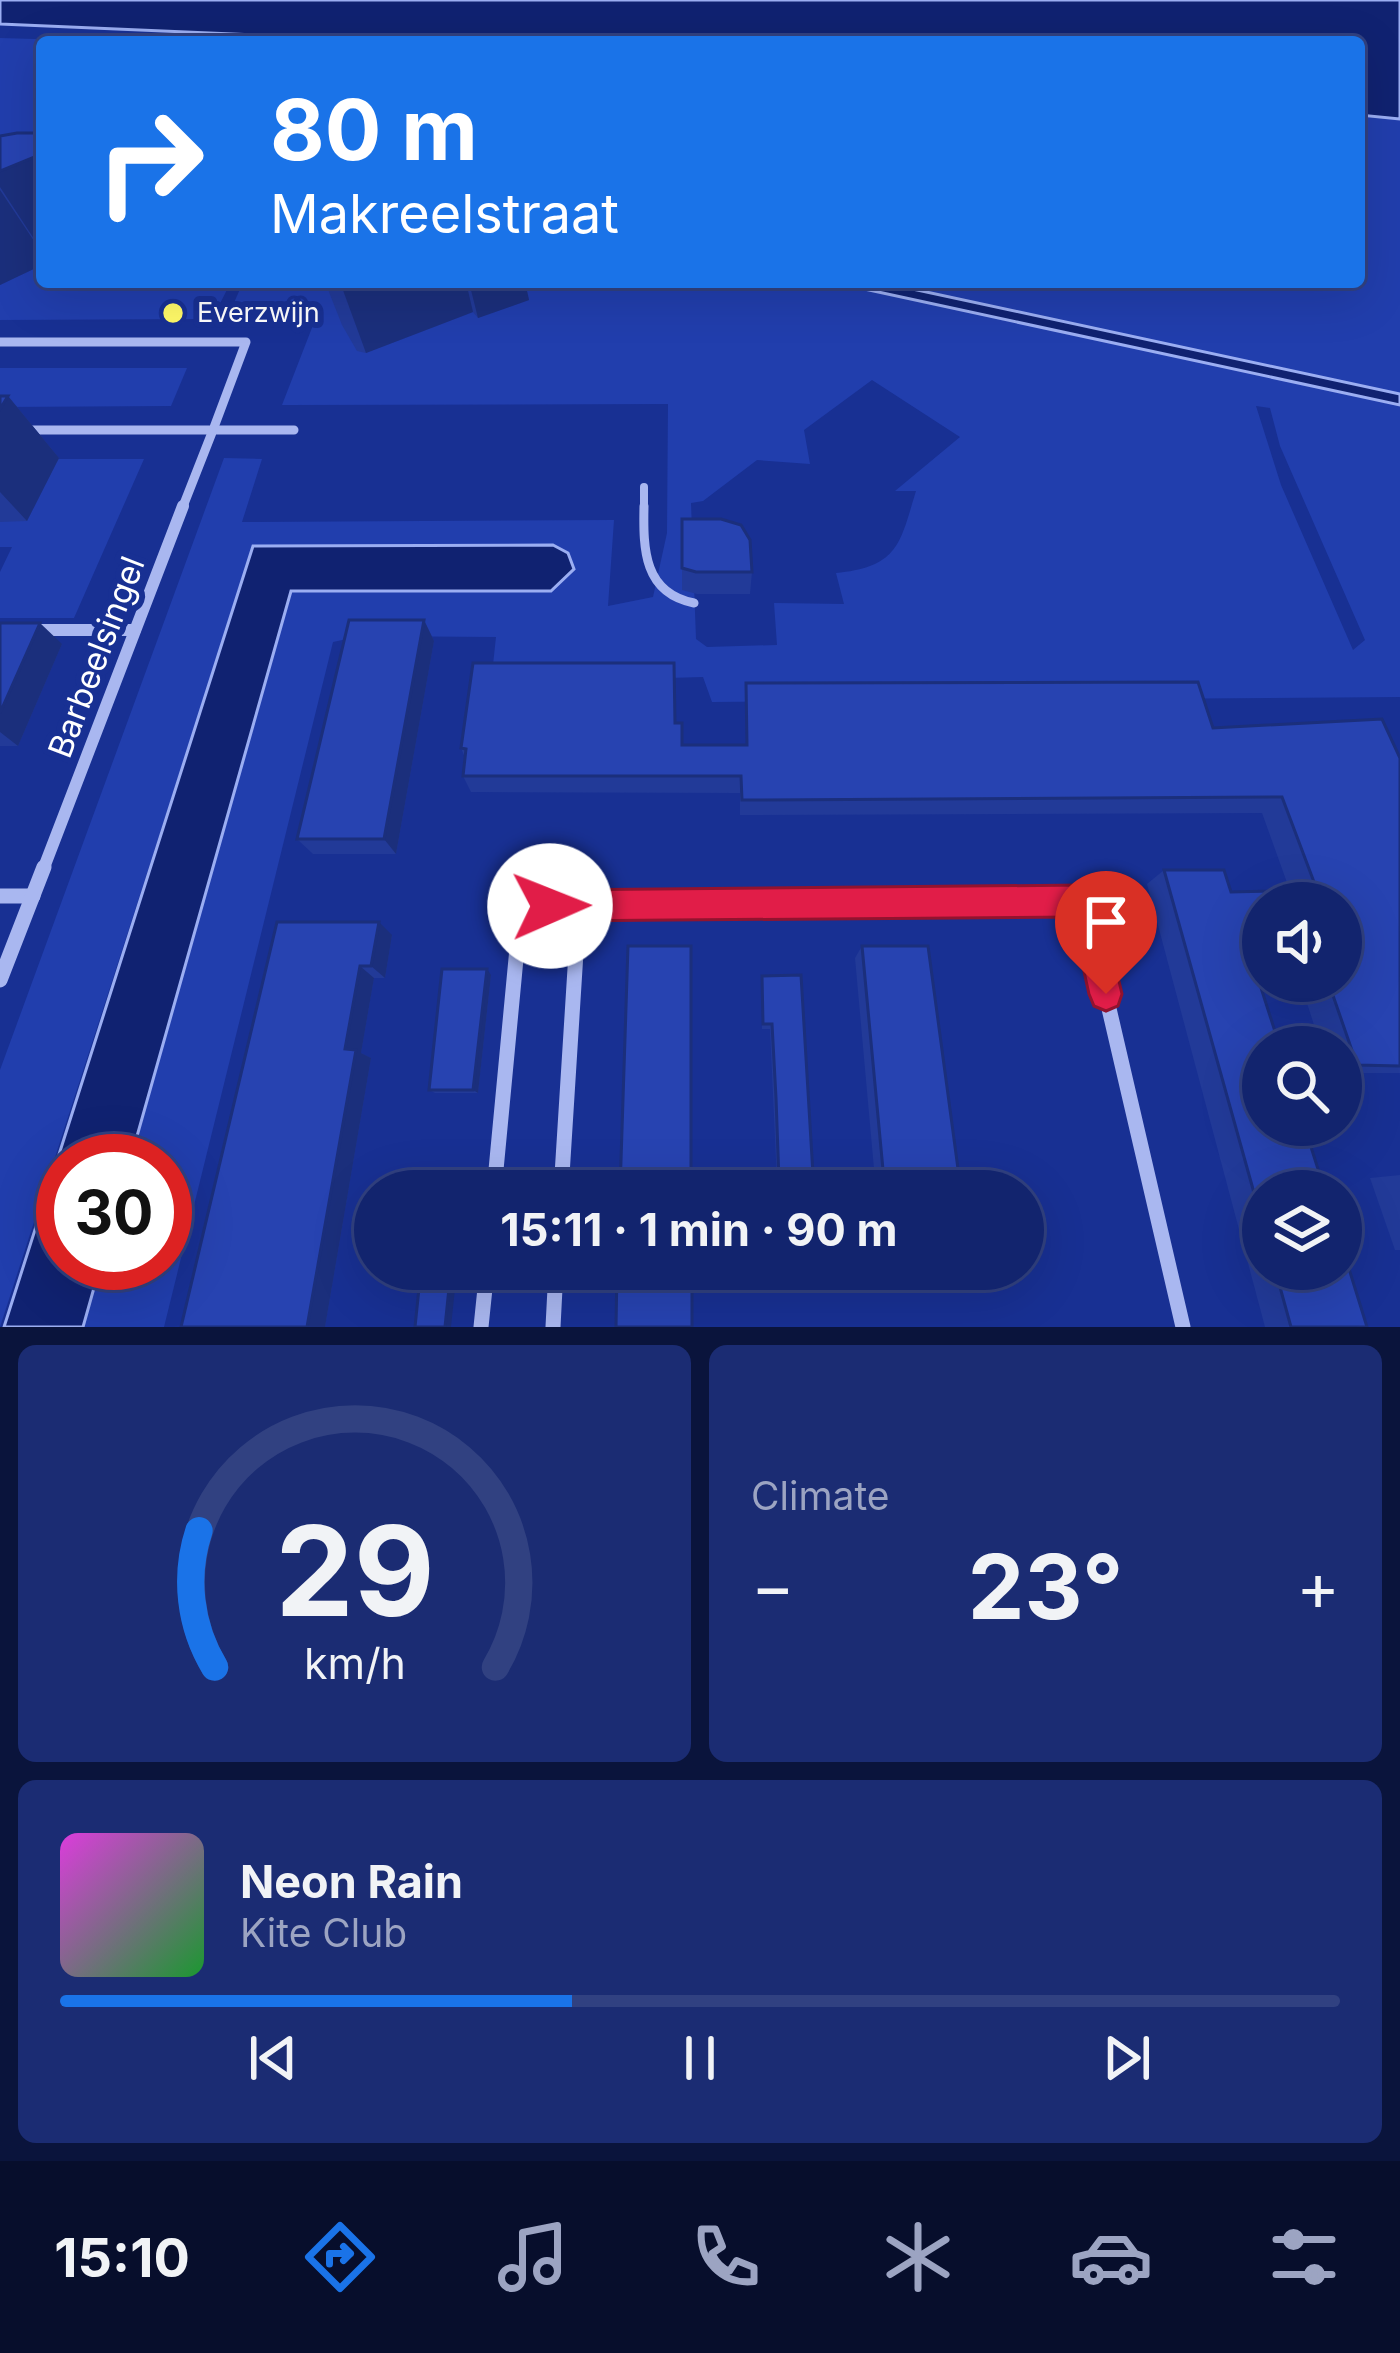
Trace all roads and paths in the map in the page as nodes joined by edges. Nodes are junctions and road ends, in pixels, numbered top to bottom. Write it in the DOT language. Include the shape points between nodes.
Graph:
graph roads {
  1 [pos="0,342"];
  2 [pos="0,430"];
  3 [pos="213,430"];
  4 [pos="294,430"];
  5 [pos="644,487"];
  6 [pos="694,603"];
  7 [pos="0,630"];
  8 [pos="135,630"];
  9 [pos="0,896"];
  10 [pos="33,896"];
  11 [pos="579,905"];
  12 [pos="0,980"];
  13 [pos="496,1170"];
  14 [pos="562,1170"];
  15 [pos="485,1290"];
  16 [pos="555,1290"];
  17 [pos="481,1327"];
  18 [pos="553,1327"];
  19 [pos="1183,1327"];
  1 -- 3 [label="street, Barbeelsingel" via="246,342"];
  2 -- 3 [label="street"];
  3 -- 4 [label="street"];
  3 -- 8 [label="street, Barbeelsingel"];
  5 -- 6 [label="lane" via="645,566 677,602"];
  7 -- 8 [label="street"];
  8 -- 10 [label="street, Barbeelsingel"];
  9 -- 10 [label="street"];
  10 -- 12 [label="street, Barbeelsingel"];
  11 -- 13 [label="street" via="521,906"];
  11 -- 14 [label="street"];
  11 -- 19 [label="street" via="1084,901"];
  15 -- 17 [label="street"];
  16 -- 18 [label="street"];
}
